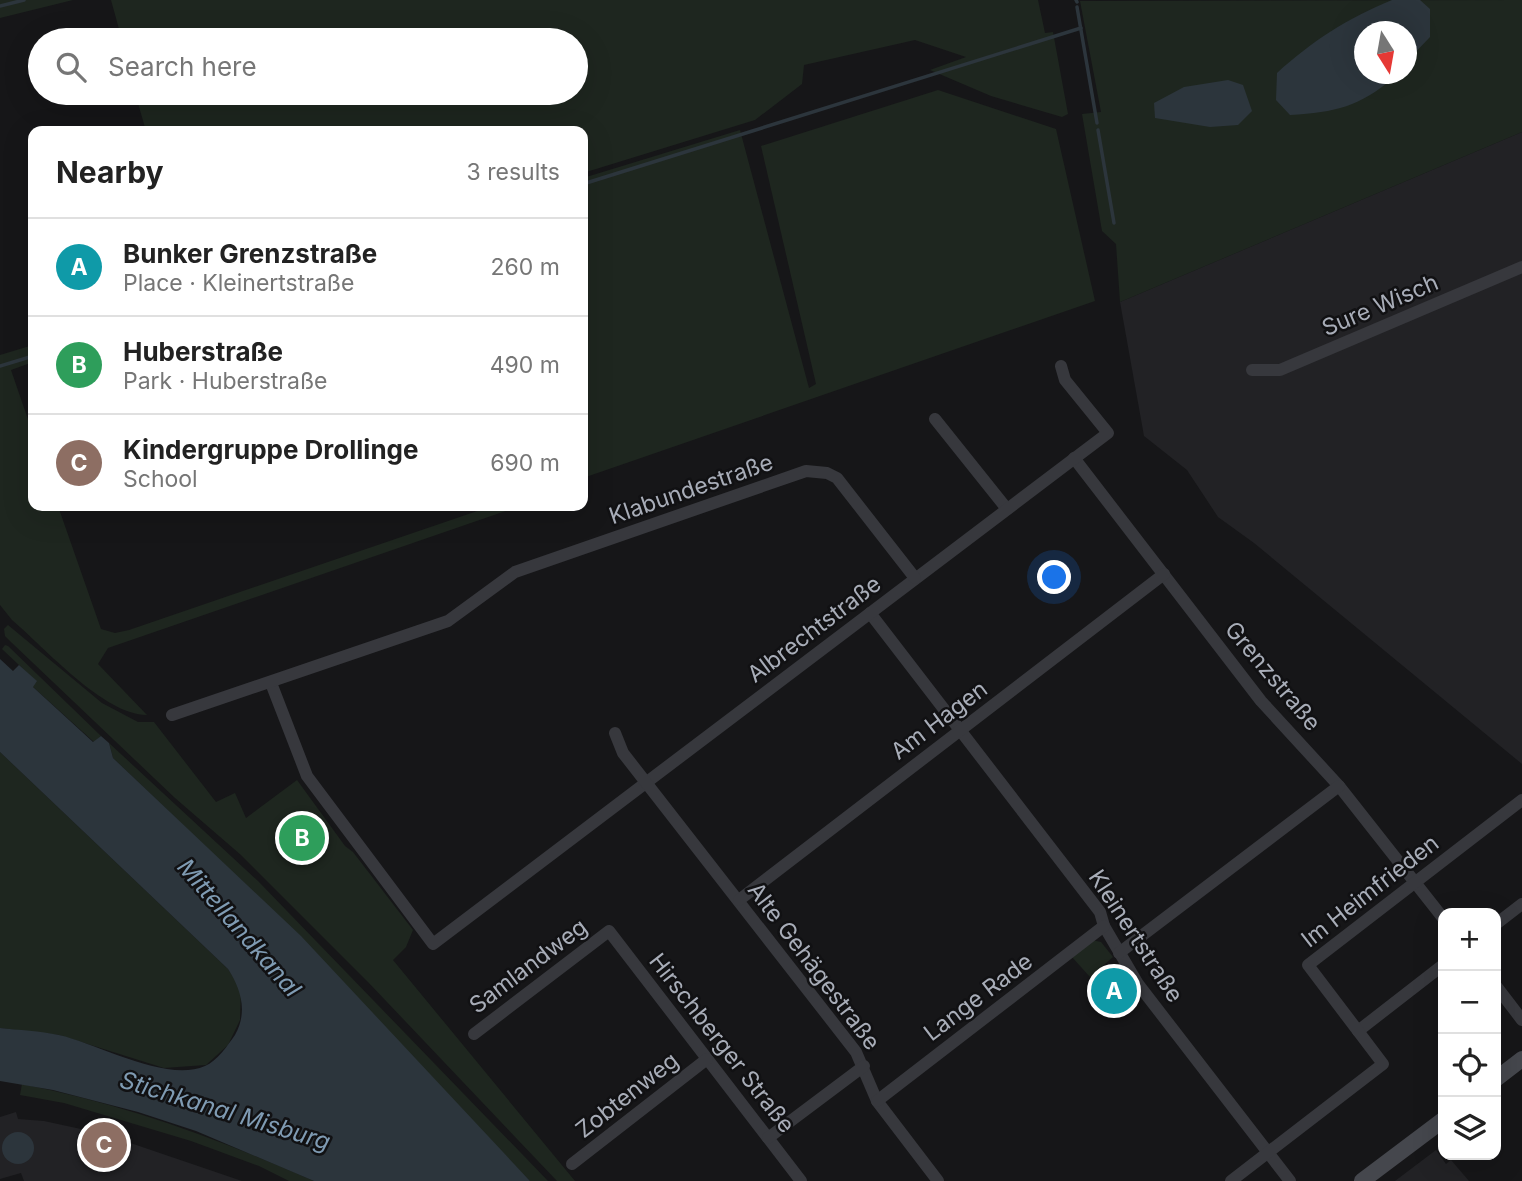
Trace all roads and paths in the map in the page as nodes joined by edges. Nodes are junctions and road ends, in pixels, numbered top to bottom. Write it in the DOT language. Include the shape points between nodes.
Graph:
graph roads {
  1 [pos="1522,267"];
  2 [pos="1061,366"];
  3 [pos="1252,370"];
  4 [pos="935,419"];
  5 [pos="1074,458"];
  6 [pos="1007,509"];
  7 [pos="1164,574"];
  8 [pos="915,578"];
  9 [pos="870,613"];
  10 [pos="271,683"];
  11 [pos="172,715"];
  12 [pos="960,730"];
  13 [pos="614,733"];
  14 [pos="648,782"];
  15 [pos="1339,786"];
  16 [pos="1522,800"];
  17 [pos="1415,882"];
  18 [pos="739,900"];
  19 [pos="1522,904"];
  20 [pos="1438,912"];
  21 [pos="1501,920"];
  22 [pos="1104,926"];
  23 [pos="609,931"];
  24 [pos="1119,953"];
  25 [pos="1438,969"];
  26 [pos="1501,993"];
  27 [pos="1522,1020"];
  28 [pos="1358,1031"];
  29 [pos="474,1034"];
  30 [pos="707,1059"];
  31 [pos="1522,1059"];
  32 [pos="864,1066"];
  33 [pos="1501,1075"];
  34 [pos="877,1101"];
  35 [pos="1438,1124"];
  36 [pos="768,1138"];
  37 [pos="1267,1152"];
  38 [pos="572,1164"];
  39 [pos="802,1181"];
  40 [pos="938,1181"];
  41 [pos="1231,1181"];
  42 [pos="1290,1181"];
  43 [pos="1362,1181"];
  1 -- 3 [label="street, Sure Wisch" via="1280,370"];
  2 -- 5 [label="street, Albrechtstraße" via="1065,380 1108,433"];
  4 -- 6 [label="street"];
  5 -- 6 [label="street, Albrechtstraße"];
  5 -- 7 [label="street, Grenzstraße"];
  6 -- 8 [label="street, Albrechtstraße"];
  7 -- 12 [label="street, Am Hagen"];
  7 -- 15 [label="street, Grenzstraße" via="1272,714"];
  8 -- 9 [label="street, Albrechtstraße"];
  8 -- 10 [label="street, Klabundestraße" via="837,478 806,471 515,572 448,621"];
  9 -- 12 [label="street, Kleinertstraße"];
  9 -- 14 [label="street, Albrechtstraße"];
  10 -- 11 [label="street, Klabundestraße"];
  10 -- 14 [label="street, Albrechtstraße" via="307,776 433,944"];
  12 -- 18 [label="street, Am Hagen"];
  12 -- 22 [label="street, Kleinertstraße" via="1100,912"];
  13 -- 14 [label="street"];
  14 -- 18 [label="street, Alte Gehägestraße"];
  15 -- 17 [label="street, Grenzstraße"];
  15 -- 24 [label="street"];
  16 -- 17 [label="street, Im Heimfrieden"];
  17 -- 20 [label="street, Grenzstraße"];
  17 -- 28 [label="street, Im Heimfrieden" via="1308,965"];
  18 -- 32 [label="street, Alte Gehägestraße"];
  19 -- 21 [label="street"];
  22 -- 24 [label="street, Kleinertstraße"];
  22 -- 34 [label="street, Lange Rade"];
  23 -- 29 [label="street, Samlandweg"];
  23 -- 30 [label="street, Hirschberger Straße"];
  24 -- 37 [label="street, Kleinertstraße"];
  25 -- 28 [label="street"];
  26 -- 27 [label="street"];
  28 -- 37 [label="street" via="1383,1064"];
  30 -- 36 [label="street, Hirschberger Straße"];
  30 -- 38 [label="street, Zobtenweg"];
  31 -- 33 [label="main road"];
  32 -- 34 [label="street, Alte Gehägestraße"];
  32 -- 36 [label="street"];
  34 -- 40 [label="street, Alte Gehägestraße"];
  35 -- 43 [label="main road"];
  36 -- 39 [label="street, Hirschberger Straße"];
  37 -- 41 [label="street"];
  37 -- 42 [label="street, Kleinertstraße"];
}
